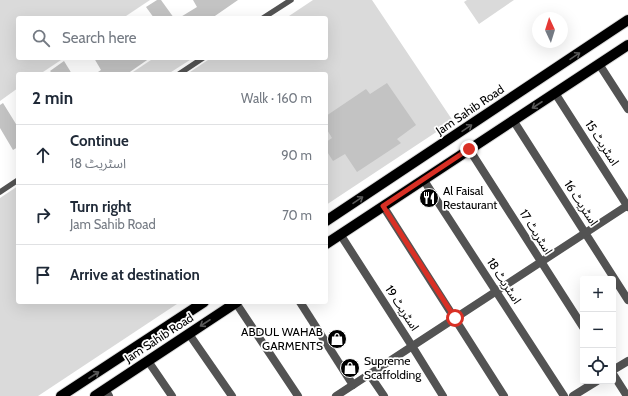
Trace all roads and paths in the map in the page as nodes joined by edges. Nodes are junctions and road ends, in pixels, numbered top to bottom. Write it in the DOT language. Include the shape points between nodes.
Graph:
graph roads {
  1 [pos="291,0"];
  2 [pos="266,16"];
  3 [pos="628,20"];
  4 [pos="628,44"];
  5 [pos="200,60"];
  6 [pos="599,64"];
  7 [pos="181,72"];
  8 [pos="555,93"];
  9 [pos="628,109"];
  10 [pos="513,120"];
  11 [pos="469,149"];
  12 [pos="423,180"];
  13 [pos="16,181"];
  14 [pos="0,192"];
  15 [pos="383,206"];
  16 [pos="628,206"];
  17 [pos="328,220"];
  18 [pos="586,233"];
  19 [pos="340,234"];
  20 [pos="328,243"];
  21 [pos="541,262"];
  22 [pos="496,292"];
  23 [pos="628,300"];
  24 [pos="201,304"];
  25 [pos="234,304"];
  26 [pos="238,304"];
  27 [pos="301,304"];
  28 [pos="455,318"];
  29 [pos="580,323"];
  30 [pos="189,334"];
  31 [pos="412,346"];
  32 [pos="148,361"];
  33 [pos="628,361"];
  34 [pos="616,368"];
  35 [pos="369,374"];
  36 [pos="616,379"];
  37 [pos="592,384"];
  38 [pos="353,385"];
  39 [pos="107,393"];
  40 [pos="61,396"];
  41 [pos="95,396"];
  42 [pos="172,396"];
  43 [pos="232,396"];
  44 [pos="298,396"];
  45 [pos="336,396"];
  46 [pos="384,396"];
  47 [pos="443,396"];
  48 [pos="504,396"];
  49 [pos="564,396"];
  50 [pos="573,396"];
  51 [pos="627,396"];
  1 -- 2 [label="lane"];
  17 -- 3 [label="main road, Jam Sahib Road, one-way"];
  4 -- 6 [label="main road"];
  5 -- 7 [label="lane"];
  6 -- 8 [label="main road"];
  6 -- 9 [label="street"];
  8 -- 10 [label="main road, one-way"];
  8 -- 16 [label="street, اسٹریٹ 15"];
  10 -- 11 [label="main road"];
  10 -- 18 [label="street, اسٹریٹ 16"];
  11 -- 12 [label="main road"];
  11 -- 21 [label="street, اسٹریٹ 17"];
  12 -- 15 [label="main road"];
  12 -- 22 [label="street, اسٹریٹ 18"];
  13 -- 14 [label="lane"];
  15 -- 19 [label="main road"];
  15 -- 28 [label="street"];
  16 -- 18 [label="street"];
  18 -- 21 [label="street"];
  18 -- 23 [label="street, اسٹریٹ 16"];
  19 -- 20 [label="main road"];
  19 -- 31 [label="street, اسٹریٹ 19"];
  21 -- 22 [label="street"];
  21 -- 29 [label="street, اسٹریٹ 17"];
  22 -- 28 [label="street"];
  22 -- 49 [label="street, اسٹریٹ 18"];
  40 -- 24 [label="main road, Jam Sahib Road, one-way"];
  25 -- 30 [label="main road, Jam Sahib Road, one-way"];
  26 -- 44 [label="street"];
  27 -- 38 [label="street"];
  28 -- 31 [label="street"];
  28 -- 48 [label="street"];
  30 -- 32 [label="main road, Jam Sahib Road"];
  30 -- 43 [label="street"];
  31 -- 35 [label="street"];
  31 -- 47 [label="street, اسٹریٹ 19"];
  32 -- 39 [label="main road, Jam Sahib Road"];
  32 -- 42 [label="street"];
  33 -- 34 [label="street"];
  35 -- 38 [label="street"];
  35 -- 46 [label="street"];
  36 -- 51 [label="street"];
  37 -- 50 [label="street"];
  38 -- 45 [label="street"];
  39 -- 41 [label="main road, Jam Sahib Road"];
}
